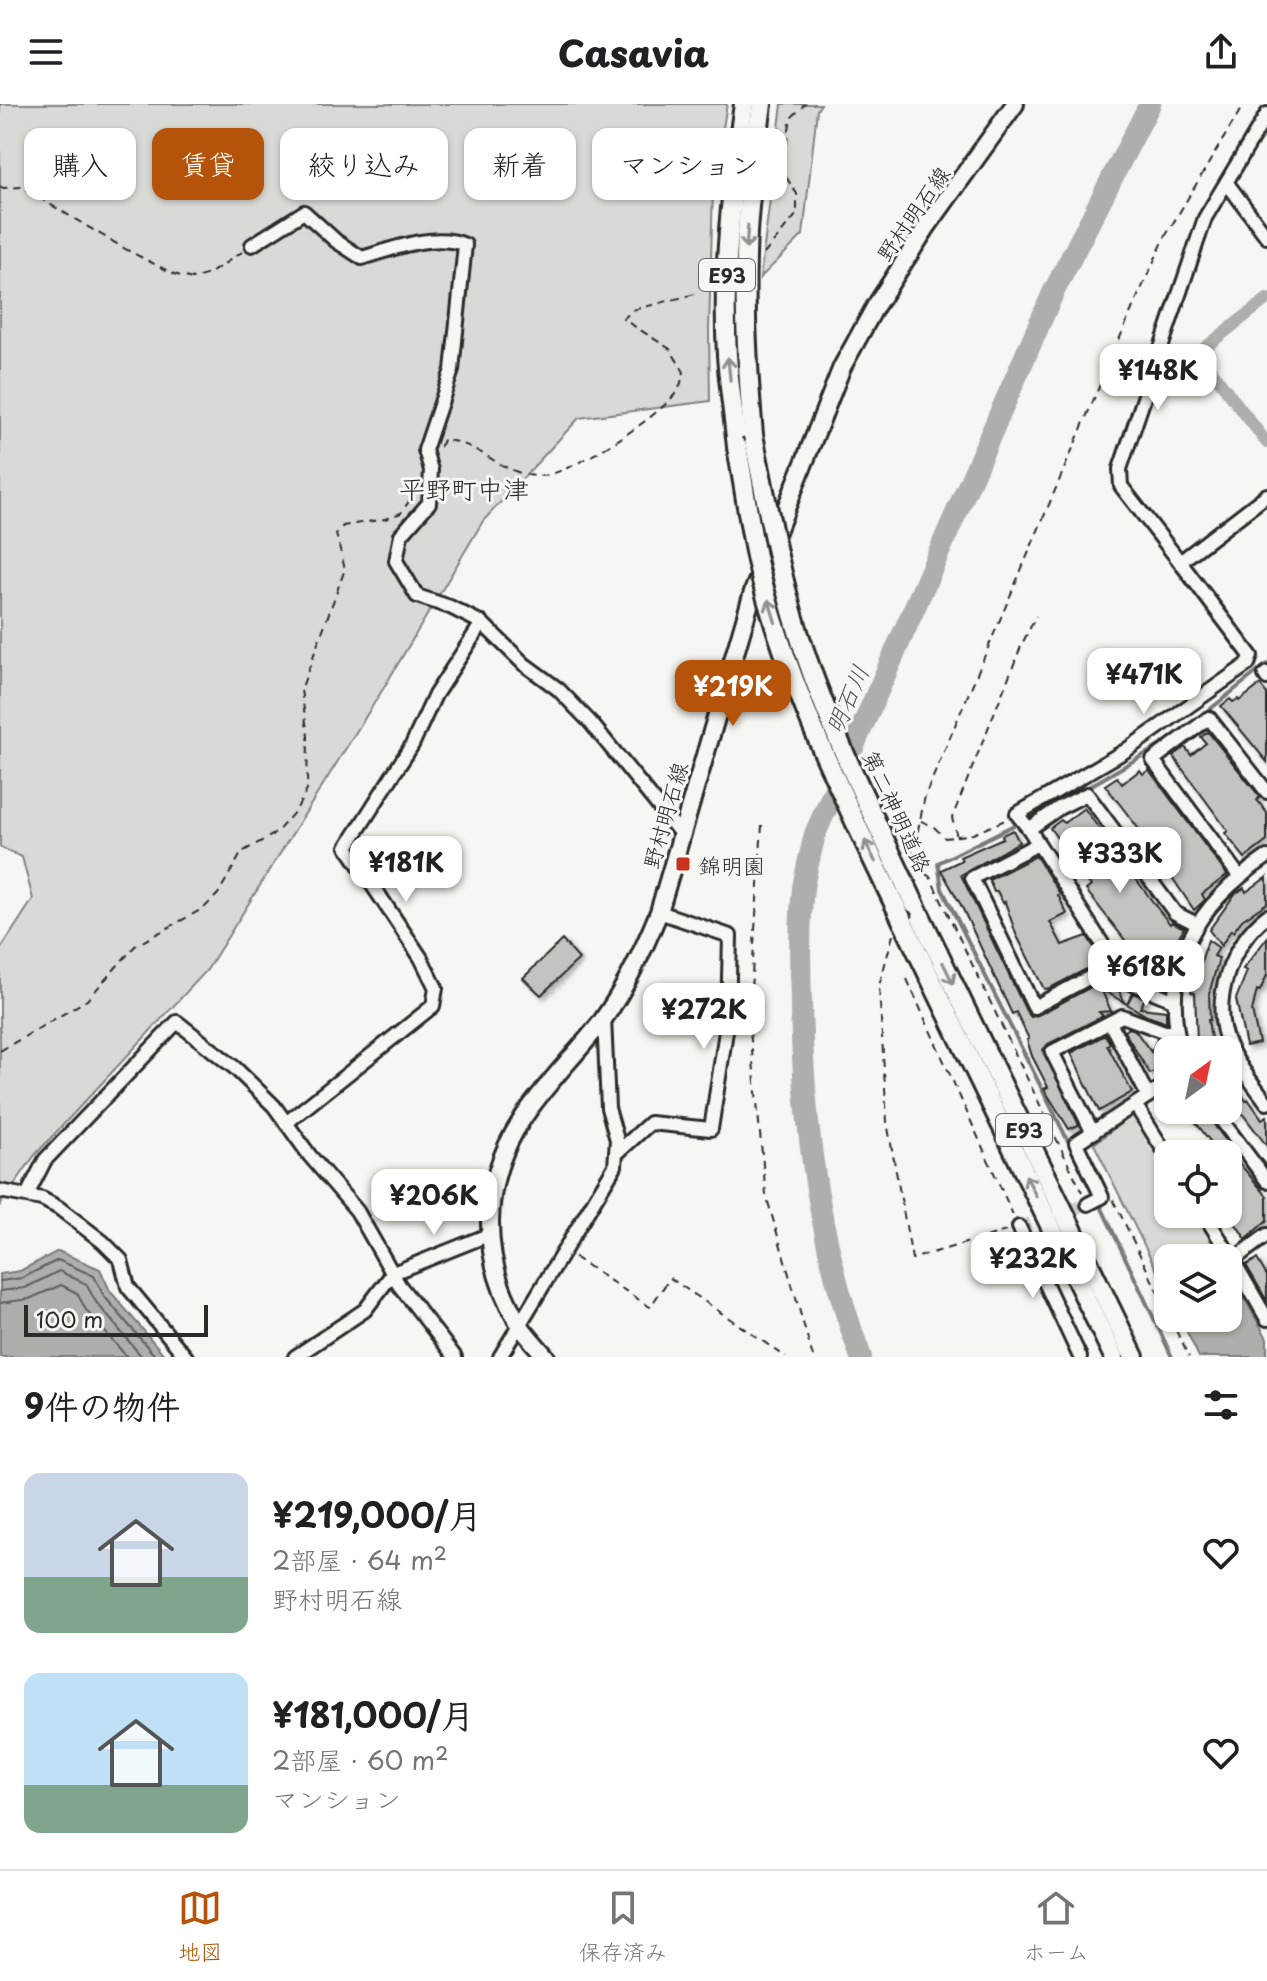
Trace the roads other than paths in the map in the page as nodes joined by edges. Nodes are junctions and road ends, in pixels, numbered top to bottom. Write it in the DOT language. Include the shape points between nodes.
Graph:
graph roads {
  1 [pos="744,104"];
  2 [pos="762,104"];
  3 [pos="1015,104"];
  4 [pos="1267,114"];
  5 [pos="1227,183"];
  6 [pos="1267,237"];
  7 [pos="252,245"];
  8 [pos="1267,495"];
  9 [pos="1180,562"];
  10 [pos="482,623"];
  11 [pos="1267,792"];
  12 [pos="1029,829"];
  13 [pos="681,834"];
  14 [pos="1038,844"];
  15 [pos="1267,857"];
  16 [pos="1239,876"];
  17 [pos="659,912"];
  18 [pos="1267,916"];
  19 [pos="1197,924"];
  20 [pos="1115,964"];
  21 [pos="1173,1000"];
  22 [pos="604,1018"];
  23 [pos="1110,1023"];
  24 [pos="1177,1032"];
  25 [pos="1178,1036"];
  26 [pos="1222,1036"];
  27 [pos="1242,1072"];
  28 [pos="1154,1092"];
  29 [pos="1148,1096"];
  30 [pos="1267,1103"];
  31 [pos="1136,1106"];
  32 [pos="286,1123"];
  33 [pos="1224,1124"];
  34 [pos="1093,1133"];
  35 [pos="1157,1140"];
  36 [pos="616,1154"];
  37 [pos="1267,1181"];
  38 [pos="0,1191"];
  39 [pos="27,1195"];
  40 [pos="1088,1204"];
  41 [pos="1019,1227"];
  42 [pos="488,1235"];
  43 [pos="1267,1235"];
  44 [pos="1242,1253"];
  45 [pos="393,1273"];
  46 [pos="1242,1276"];
  47 [pos="1267,1319"];
  48 [pos="520,1325"];
  49 [pos="186,1357"];
  50 [pos="295,1357"];
  51 [pos="455,1357"];
  52 [pos="500,1357"];
  53 [pos="546,1357"];
  54 [pos="1080,1357"];
  55 [pos="1114,1357"];
  56 [pos="1134,1357"];
  55 -- 1 [label="highway, 第二神明道路 / E93, one-way, bridge" via="899,924 786,655 757,561 727,353 727,258"];
  2 -- 56 [label="highway, 第二神明道路 / E93, one-way, bridge" via="750,186 746,345 753,435 777,559 843,750"];
  3 -- 13 [label="main road, 野村明石線" via="928,225 842,367 753,592"];
  4 -- 5 [label="street"];
  5 -- 6 [label="street"];
  5 -- 9 [label="street" via="1205,218 1120,469 1121,486"];
  7 -- 10 [label="street" via="304,212 362,258 451,239 465,245 452,370 425,450 431,470 429,503 401,535 396,561 417,596"];
  8 -- 9 [label="street"];
  9 -- 12 [label="street" via="1251,656 1248,664 1125,751 1017,814"];
  10 -- 13 [label="street" via="591,723"];
  10 -- 32 [label="street" via="347,847 421,958 436,988 433,1006"];
  11 -- 16 [label="street" via="1209,718 1153,760"];
  12 -- 14 [label="street"];
  12 -- 19 [label="street" via="1087,794 1175,913"];
  13 -- 17 [label="main road, 野村明石線"];
  14 -- 20 [label="street"];
  14 -- 20 [label="street" via="972,878 1034,1007"];
  15 -- 16 [label="street"];
  16 -- 19 [label="street"];
  17 -- 22 [label="main road, 野村明石線"];
  17 -- 36 [label="street" via="730,936 728,1018 711,1129 650,1123"];
  18 -- 26 [label="street" via="1239,948 1227,977"];
  19 -- 21 [label="street" via="1181,960"];
  20 -- 21 [label="street" via="1126,981"];
  21 -- 24 [label="street"];
  22 -- 36 [label="street"];
  22 -- 42 [label="main road, 野村明石線" via="522,1120 500,1159"];
  23 -- 24 [label="street" via="1122,1016"];
  23 -- 29 [label="street"];
  23 -- 34 [label="street" via="1052,1052"];
  24 -- 25 [label="street"];
  27 -- 30 [label="street"];
  28 -- 29 [label="street"];
  29 -- 31 [label="street"];
  31 -- 34 [label="street"];
  31 -- 35 [label="street"];
  32 -- 39 [label="street" via="235,1068 177,1022 45,1160"];
  32 -- 45 [label="street" via="357,1211"];
  33 -- 37 [label="street"];
  34 -- 40 [label="street" via="1076,1143 1102,1197"];
  36 -- 48 [label="street" via="615,1166"];
  38 -- 39 [label="street"];
  39 -- 49 [label="street" via="59,1208 121,1260 128,1287"];
  41 -- 54 [label="street"];
  42 -- 45 [label="street"];
  42 -- 48 [label="main road, 野村明石線" via="500,1286"];
  43 -- 44 [label="street"];
  45 -- 50 [label="street" via="365,1310"];
  45 -- 51 [label="street"];
  46 -- 47 [label="street"];
  48 -- 52 [label="street"];
  48 -- 53 [label="main road, 野村明石線"];
}
